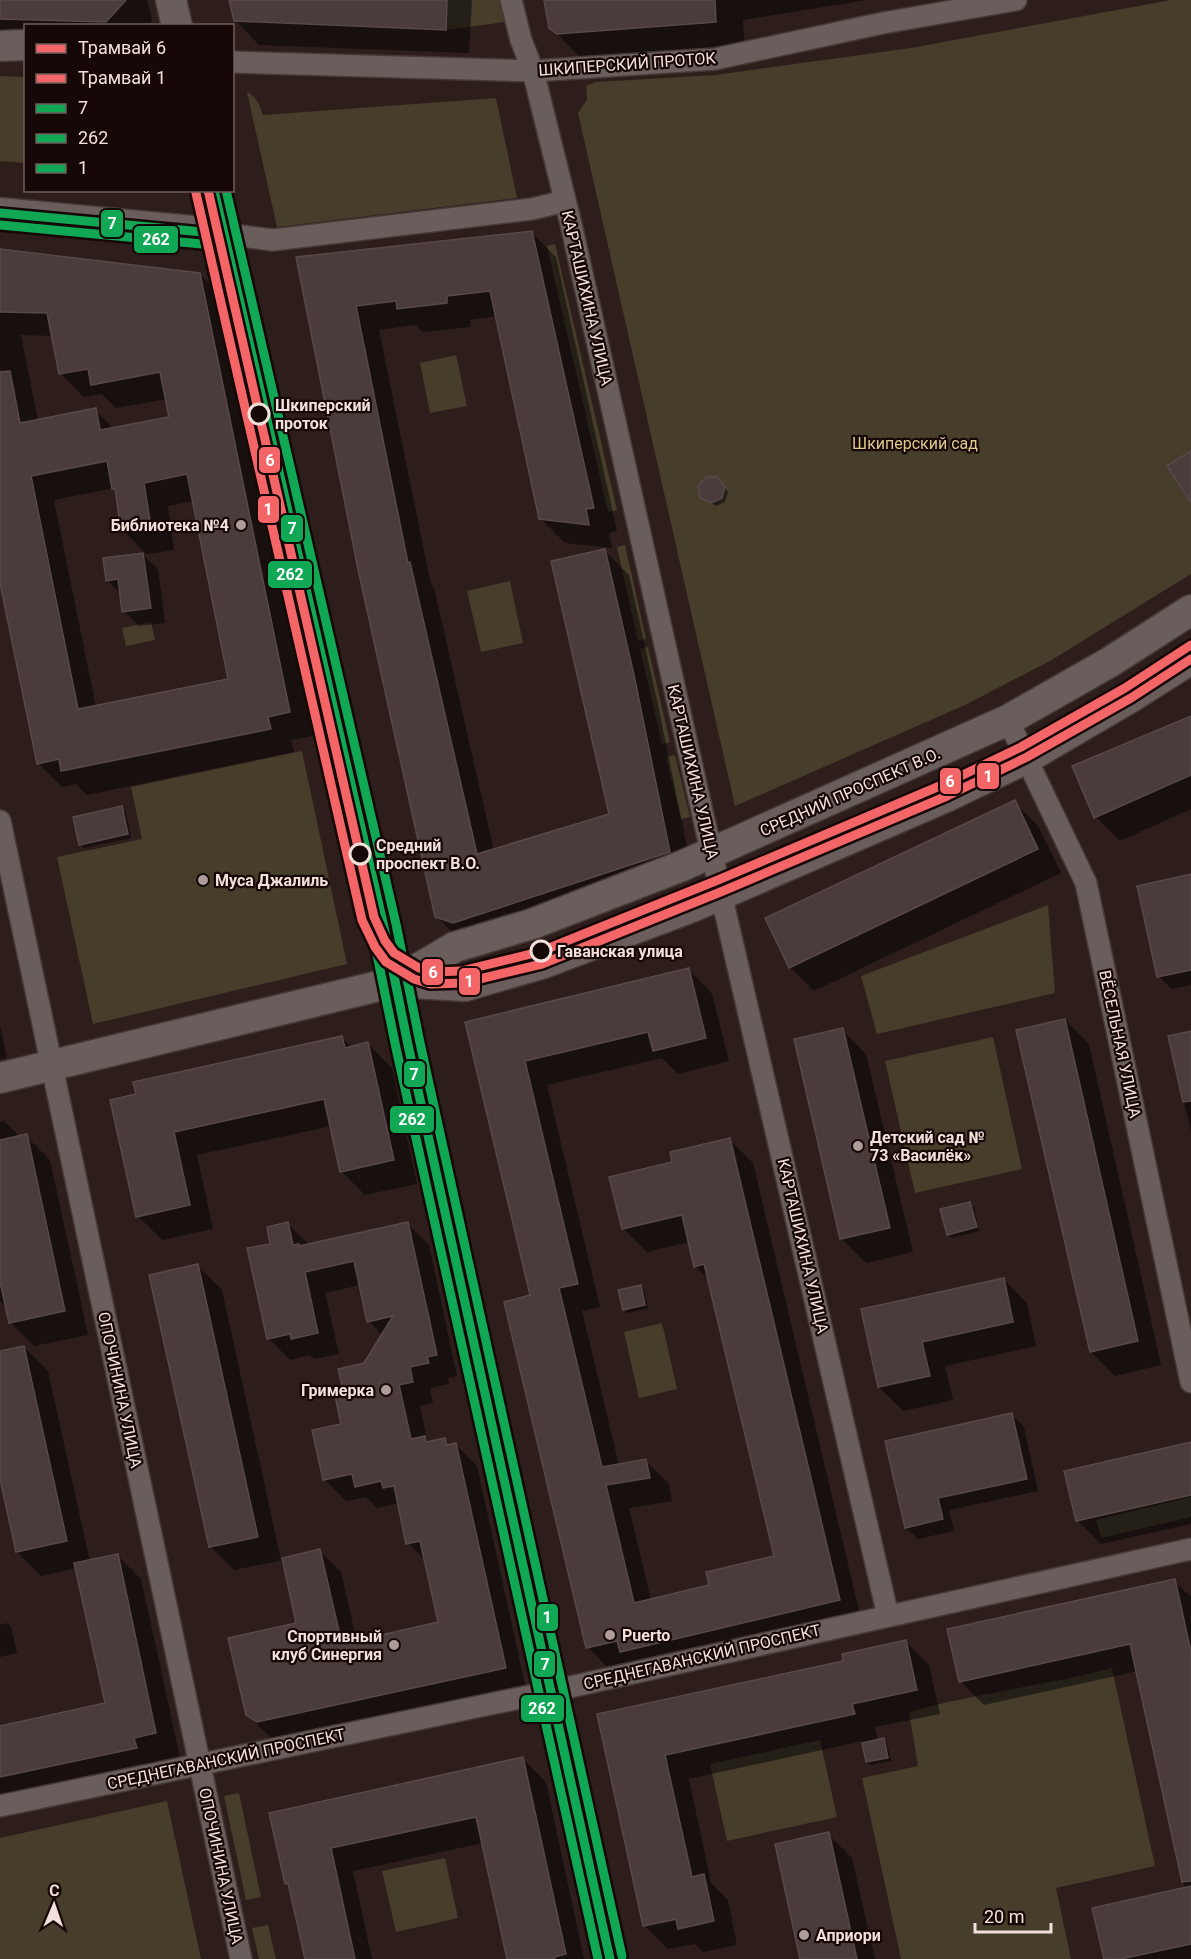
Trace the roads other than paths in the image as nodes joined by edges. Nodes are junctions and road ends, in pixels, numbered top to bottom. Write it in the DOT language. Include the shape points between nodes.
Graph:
graph roads {
  1 [pos="171,0"];
  2 [pos="511,0"];
  3 [pos="1016,0"];
  4 [pos="177,24"];
  5 [pos="24,45"];
  6 [pos="0,46"];
  7 [pos="234,62"];
  8 [pos="533,71"];
  9 [pos="214,192"];
  10 [pos="565,201"];
  11 [pos="0,213"];
  12 [pos="224,234"];
  13 [pos="1191,610"];
  14 [pos="1191,659"];
  15 [pos="1008,720"];
  16 [pos="1027,758"];
  17 [pos="0,821"];
  18 [pos="712,853"];
  19 [pos="721,894"];
  20 [pos="395,982"];
  21 [pos="52,1066"];
  22 [pos="0,1078"];
  23 [pos="1191,1382"];
  24 [pos="1191,1549"];
  25 [pos="888,1616"];
  26 [pos="551,1691"];
  27 [pos="199,1764"];
  28 [pos="0,1806"];
  29 [pos="241,1959"];
  30 [pos="610,1959"];
  1 -- 4 [label="main road"];
  2 -- 8 [label="street, КАРТАШИХИНА УЛИЦА"];
  3 -- 8 [label="street, ШКИПЕРСКИЙ ПРОТОК" via="883,23 715,59"];
  5 -- 6 [label="main road"];
  7 -- 8 [label="street, ШКИПЕРСКИЙ ПРОТОК"];
  8 -- 10 [label="street, КАРТАШИХИНА УЛИЦА"];
  9 -- 12 [label="main road"];
  10 -- 12 [label="street" via="532,209 273,240"];
  10 -- 18 [label="street, КАРТАШИХИНА УЛИЦА"];
  11 -- 12 [label="main road"];
  12 -- 20 [label="main road"];
  13 -- 15 [label="main road, СРЕДНИЙ ПРОСПЕКТ В.О."];
  14 -- 16 [label="main road, СРЕДНИЙ ПРОСПЕКТ В.О."];
  15 -- 16 [label="street, ВЁСЕЛЬНАЯ УЛИЦА"];
  15 -- 18 [label="main road, СРЕДНИЙ ПРОСПЕКТ В.О."];
  16 -- 19 [label="main road, СРЕДНИЙ ПРОСПЕКТ В.О."];
  16 -- 23 [label="street, ВЁСЕЛЬНАЯ УЛИЦА" via="1086,883"];
  17 -- 21 [label="street, ОПОЧИНИНА УЛИЦА"];
  18 -- 19 [label="street, КАРТАШИХИНА УЛИЦА"];
  18 -- 20 [label="main road, СРЕДНИЙ ПРОСПЕКТ В.О." via="532,924 454,947"];
  19 -- 20 [label="main road, СРЕДНИЙ ПРОСПЕКТ В.О." via="543,963 465,986"];
  19 -- 25 [label="street, КАРТАШИХИНА УЛИЦА"];
  20 -- 21 [label="main road, СРЕДНИЙ ПРОСПЕКТ В.О."];
  20 -- 26 [label="main road"];
  21 -- 22 [label="main road, СРЕДНИЙ ПРОСПЕКТ В.О."];
  21 -- 27 [label="street, ОПОЧИНИНА УЛИЦА"];
  24 -- 25 [label="street, СРЕДНЕГАВАНСКИЙ ПРОСПЕКТ"];
  25 -- 26 [label="street, СРЕДНЕГАВАНСКИЙ ПРОСПЕКТ"];
  26 -- 27 [label="street, СРЕДНЕГАВАНСКИЙ ПРОСПЕКТ"];
  26 -- 30 [label="main road"];
  27 -- 28 [label="street, СРЕДНЕГАВАНСКИЙ ПРОСПЕКТ"];
  27 -- 29 [label="street, ОПОЧИНИНА УЛИЦА"];
}
